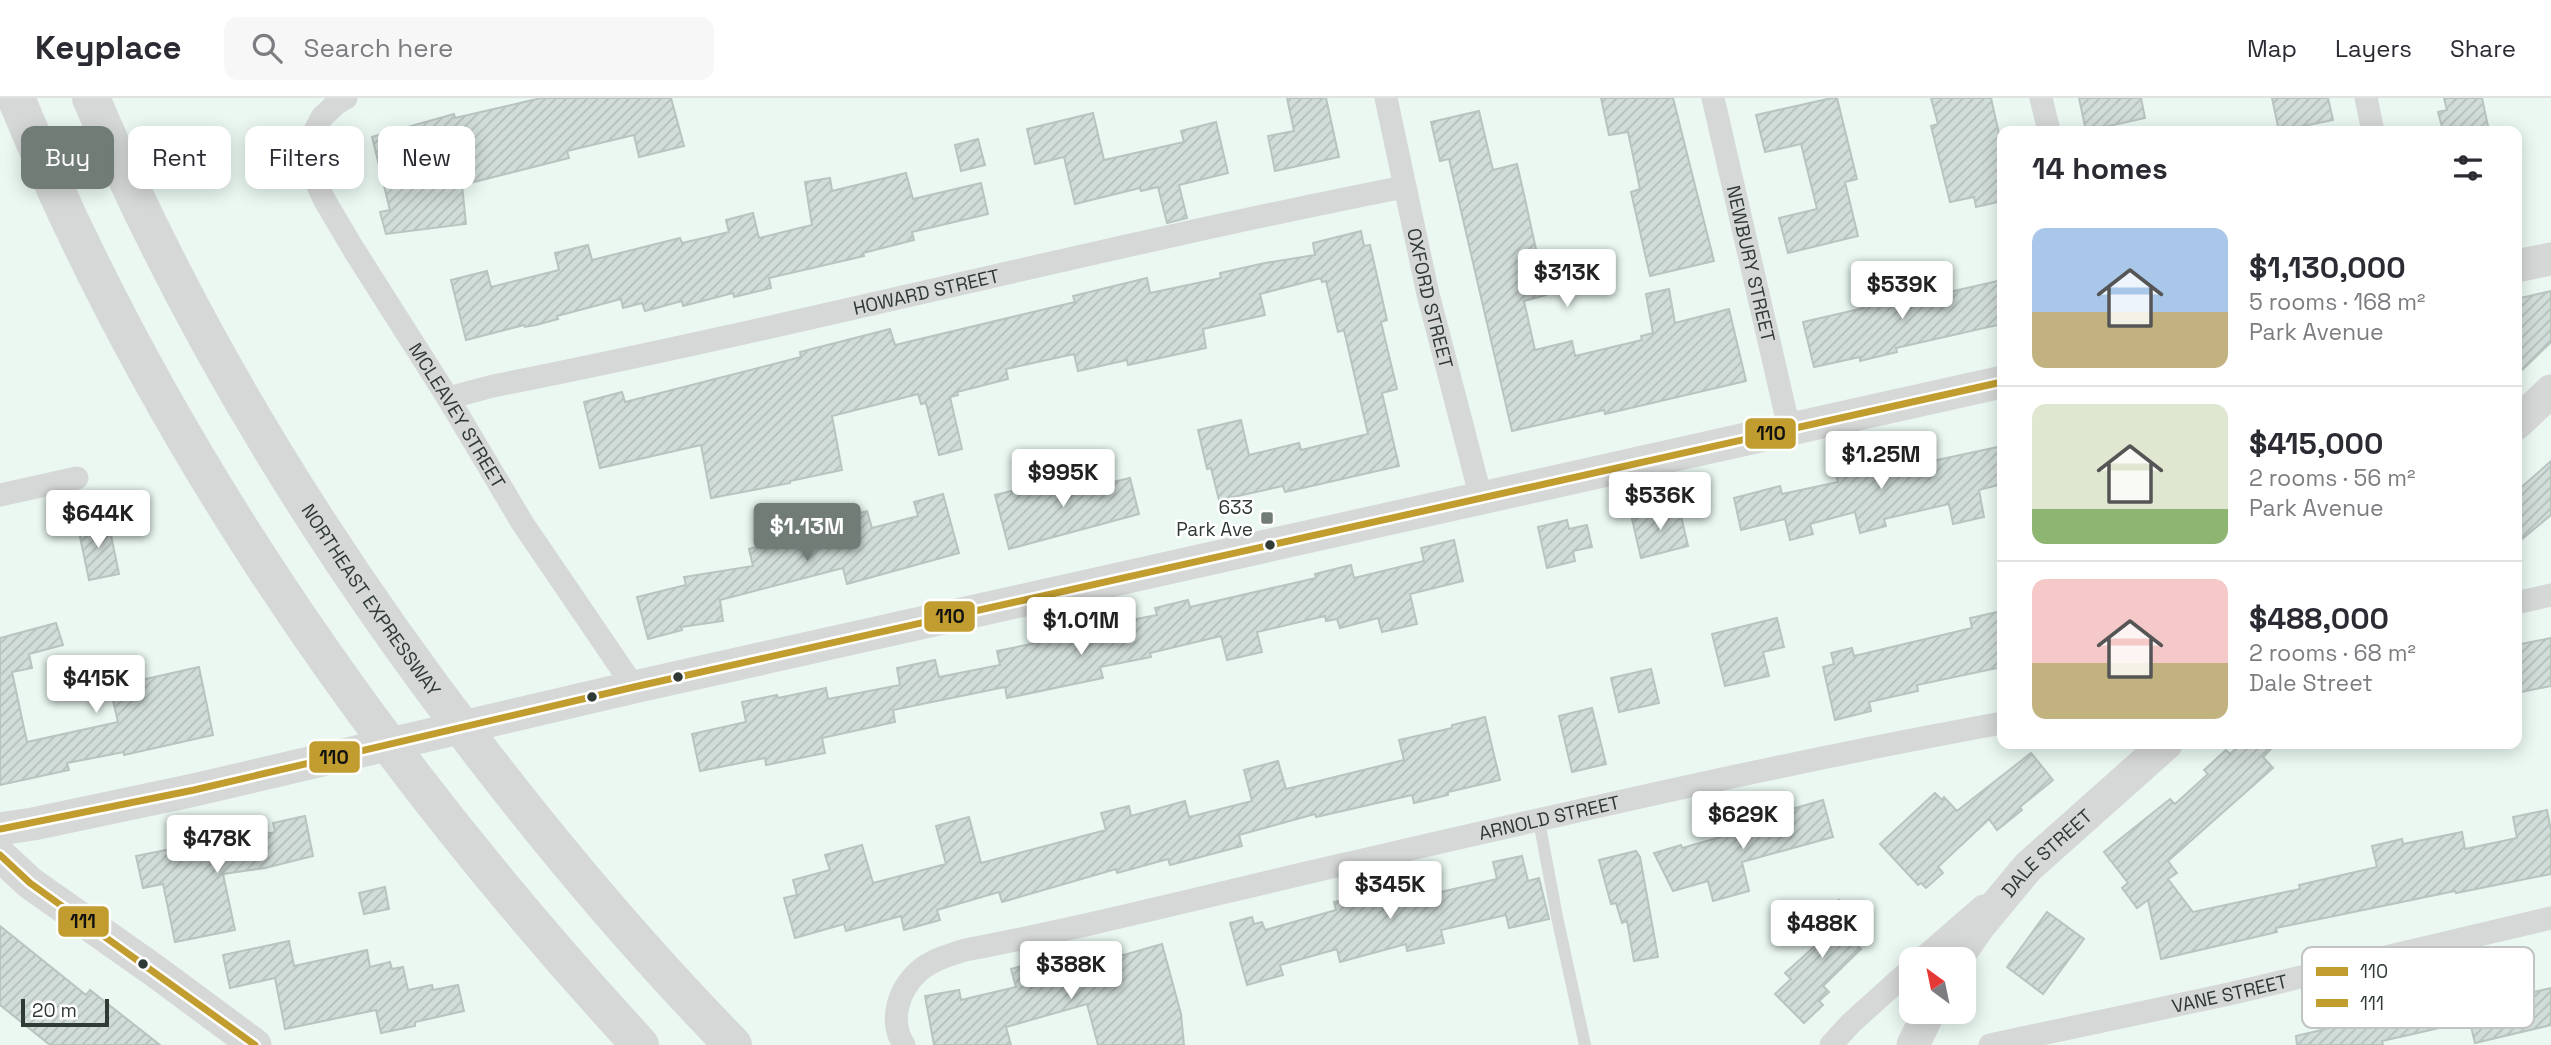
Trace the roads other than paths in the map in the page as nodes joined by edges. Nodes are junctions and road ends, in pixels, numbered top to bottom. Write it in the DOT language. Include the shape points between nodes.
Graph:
graph roads {
  1 [pos="16,98"];
  2 [pos="91,98"];
  3 [pos="346,98"];
  4 [pos="1386,98"];
  5 [pos="1713,98"];
  6 [pos="2041,98"];
  7 [pos="2366,98"];
  8 [pos="2048,126"];
  9 [pos="2372,126"];
  10 [pos="1404,187"];
  11 [pos="2551,259"];
  12 [pos="2522,265"];
  13 [pos="1997,383"];
  14 [pos="2551,391"];
  15 [pos="448,398"];
  16 [pos="2522,418"];
  17 [pos="1788,428"];
  18 [pos="78,478"];
  19 [pos="0,495"];
  20 [pos="1481,498"];
  21 [pos="2551,595"];
  22 [pos="2522,602"];
  23 [pos="634,687"];
  24 [pos="1997,724"];
  25 [pos="2160,749"];
  26 [pos="1539,821"];
  27 [pos="0,829"];
  28 [pos="0,855"];
  29 [pos="2028,867"];
  30 [pos="2551,918"];
  31 [pos="1936,947"];
  32 [pos="1964,947"];
  33 [pos="2428,947"];
  34 [pos="2302,977"];
  35 [pos="1899,980"];
  36 [pos="1923,1024"];
  37 [pos="255,1045"];
  38 [pos="640,1045"];
  39 [pos="733,1045"];
  40 [pos="904,1045"];
  41 [pos="1585,1045"];
  42 [pos="1831,1045"];
  43 [pos="1913,1045"];
  44 [pos="1990,1045"];
  1 -- 38 [label="highway" via="85,257 134,352 243,537 333,671 447,821"];
  2 -- 39 [label="highway, NORTHEAST EXPRESSWAY" via="208,342 318,525 506,785 642,947"];
  3 -- 15 [label="street, MCLEAVEY STREET" via="322,117 309,142 312,173"];
  4 -- 10 [label="street, OXFORD STREET"];
  5 -- 17 [label="street, NEWBURY STREET"];
  6 -- 8 [label="street"];
  7 -- 9 [label="street"];
  10 -- 15 [label="street, HOWARD STREET"];
  10 -- 20 [label="street, OXFORD STREET"];
  11 -- 12 [label="main road"];
  13 -- 17 [label="main road"];
  14 -- 16 [label="main road"];
  15 -- 23 [label="street, MCLEAVEY STREET" via="523,524"];
  17 -- 20 [label="main road"];
  18 -- 19 [label="street"];
  20 -- 23 [label="main road"];
  21 -- 22 [label="street"];
  23 -- 27 [label="main road" via="194,790"];
  24 -- 26 [label="street, ARNOLD STREET"];
  25 -- 29 [label="main road, DALE STREET"];
  26 -- 40 [label="street, ARNOLD STREET" via="965,950 920,970 903,990 895,1012"];
  26 -- 41 [label="lane"];
  28 -- 37 [label="main road" via="30,883"];
  29 -- 31 [label="street, DALE STREET"];
  29 -- 32 [label="main road"];
  30 -- 33 [label="street, VANE STREET"];
  34 -- 44 [label="street, VANE STREET"];
  35 -- 42 [label="street"];
  36 -- 43 [label="main road"];
}
